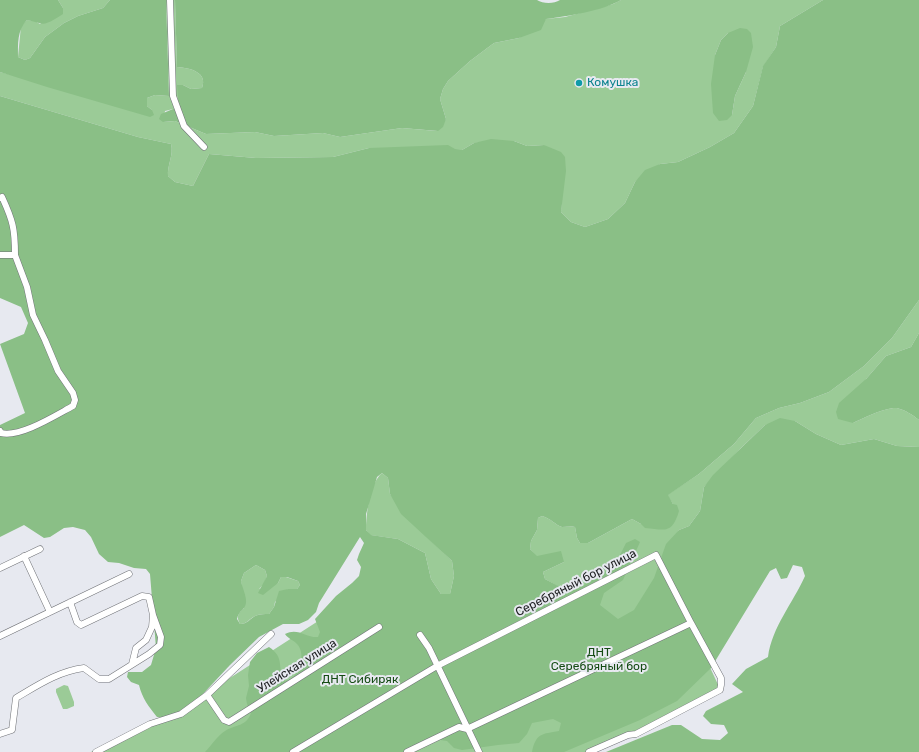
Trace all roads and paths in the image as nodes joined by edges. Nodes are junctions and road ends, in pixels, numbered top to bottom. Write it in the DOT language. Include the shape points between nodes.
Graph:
graph roads {
  1 [pos="170,0"];
  2 [pos="204,147"];
  3 [pos="0,198"];
  4 [pos="0,255"];
  5 [pos="15,256"];
  6 [pos="0,431"];
  7 [pos="40,549"];
  8 [pos="24,556"];
  9 [pos="0,568"];
  10 [pos="129,574"];
  11 [pos="70,602"];
  12 [pos="50,612"];
  13 [pos="153,616"];
  14 [pos="691,623"];
  15 [pos="379,627"];
  16 [pos="271,634"];
  17 [pos="420,635"];
  18 [pos="0,636"];
  19 [pos="132,664"];
  20 [pos="437,666"];
  21 [pos="207,695"];
  22 [pos="468,729"];
  23 [pos="0,734"];
  24 [pos="96,752"];
  25 [pos="293,752"];
  26 [pos="407,752"];
  27 [pos="480,752"];
  28 [pos="589,752"];
  1 -- 2 [label="street" via="173,96 184,126"];
  3 -- 5 [label="street" via="2,197 13,222 16,234"];
  4 -- 5 [label="street"];
  5 -- 6 [label="street" via="33,315 58,370 74,393 75,400 73,406 24,431 5,434"];
  7 -- 8 [label="street"];
  8 -- 9 [label="street"];
  8 -- 12 [label="street"];
  10 -- 11 [label="street"];
  11 -- 12 [label="street"];
  11 -- 13 [label="street" via="76,622 81,625 142,596 149,597"];
  12 -- 18 [label="street"];
  13 -- 19 [label="street" via="152,627 146,640 136,648"];
  13 -- 19 [label="street" via="161,638 160,644"];
  14 -- 20 [label="street, Серебряный бор улица" via="656,555"];
  14 -- 22 [label="street"];
  14 -- 28 [label="street, Серебряный бор улица" via="721,678 720,690 636,734"];
  15 -- 21 [label="street, Улейская улица" via="229,722 226,722"];
  16 -- 21 [label="street"];
  17 -- 20 [label="street"];
  19 -- 23 [label="street" via="109,678 99,678 84,668 70,670 51,678 16,698 12,730"];
  20 -- 22 [label="street"];
  20 -- 25 [label="street"];
  21 -- 24 [label="street" via="181,714 150,724"];
  22 -- 26 [label="street" via="459,727"];
  22 -- 27 [label="street"];
}
